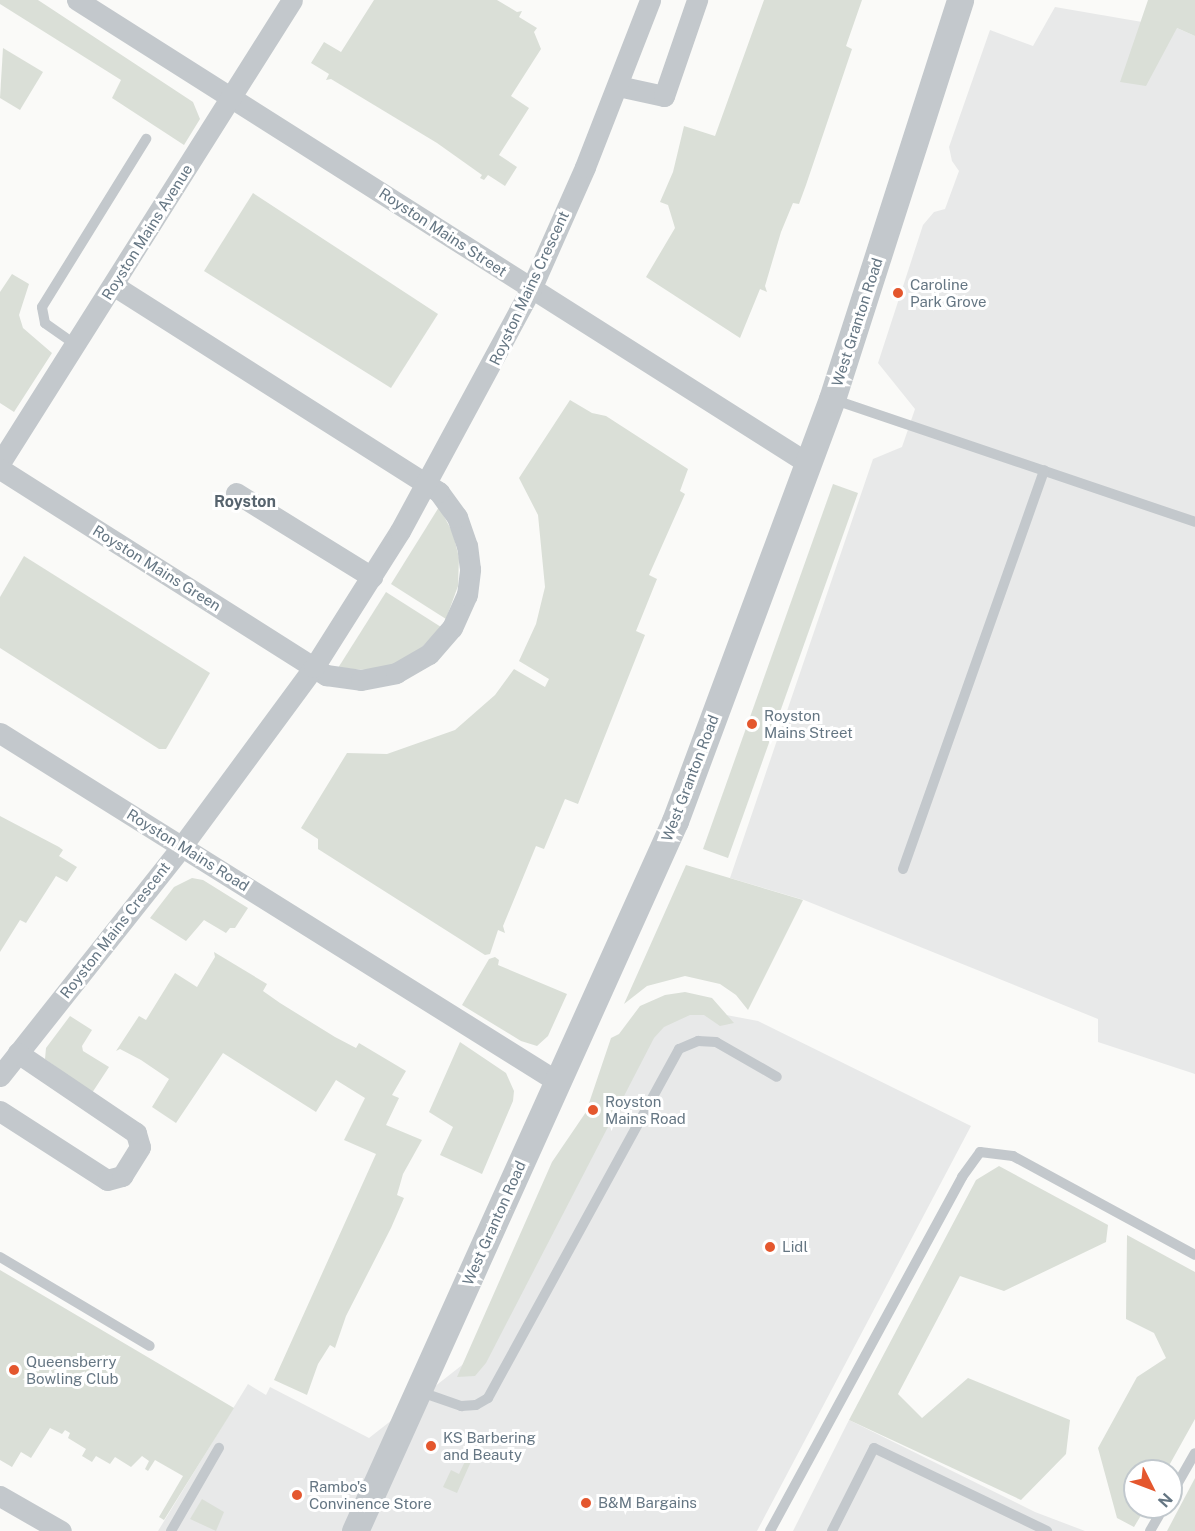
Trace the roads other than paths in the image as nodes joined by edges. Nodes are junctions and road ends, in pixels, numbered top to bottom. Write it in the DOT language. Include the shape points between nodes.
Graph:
graph roads {
  1 [pos="77,0"];
  2 [pos="292,0"];
  3 [pos="697,0"];
  4 [pos="960,0"];
  5 [pos="645,2"];
  6 [pos="618,86"];
  7 [pos="231,97"];
  8 [pos="146,138"];
  9 [pos="114,286"];
  10 [pos="531,290"];
  11 [pos="76,345"];
  12 [pos="832,399"];
  13 [pos="8,432"];
  14 [pos="0,463"];
  15 [pos="809,464"];
  16 [pos="0,469"];
  17 [pos="1044,470"];
  18 [pos="427,484"];
  19 [pos="236,493"];
  20 [pos="1195,522"];
  21 [pos="372,577"];
  22 [pos="314,667"];
  23 [pos="0,733"];
  24 [pos="182,846"];
  25 [pos="903,869"];
  26 [pos="18,1053"];
  27 [pos="0,1076"];
  28 [pos="777,1077"];
  29 [pos="558,1082"];
  30 [pos="0,1111"];
  31 [pos="1195,1255"];
  32 [pos="0,1257"];
  33 [pos="150,1346"];
  34 [pos="418,1391"];
  35 [pos="219,1448"];
  36 [pos="1195,1453"];
  37 [pos="1183,1474"];
  38 [pos="0,1496"];
  39 [pos="61,1531"];
  40 [pos="171,1531"];
  41 [pos="355,1531"];
  42 [pos="770,1531"];
  43 [pos="832,1531"];
  44 [pos="1047,1531"];
  1 -- 7 [label="street, Royston Mains Street"];
  2 -- 7 [label="street, Royston Mains Avenue"];
  3 -- 6 [label="street" via="663,96"];
  4 -- 12 [label="street, West Granton Road"];
  5 -- 6 [label="street, Royston Mains Crescent"];
  6 -- 10 [label="street, Royston Mains Crescent"];
  7 -- 9 [label="street, Royston Mains Avenue"];
  7 -- 10 [label="street, Royston Mains Street"];
  8 -- 11 [label="lane" via="42,307 45,323"];
  9 -- 11 [label="street, Royston Mains Avenue"];
  9 -- 18 [label="street"];
  10 -- 15 [label="street, Royston Mains Street"];
  10 -- 18 [label="street, Royston Mains Crescent"];
  11 -- 13 [label="street, Royston Mains Avenue"];
  12 -- 15 [label="street, West Granton Road"];
  12 -- 17 [label="lane"];
  13 -- 14 [label="street, Royston Mains Avenue"];
  15 -- 29 [label="street, West Granton Road" via="675,821"];
  16 -- 22 [label="street, Royston Mains Green"];
  17 -- 20 [label="lane"];
  17 -- 25 [label="lane"];
  18 -- 21 [label="street, Royston Mains Crescent"];
  18 -- 22 [label="street" via="449,504 467,546 467,595 452,628 429,654 396,673 360,680 326,675"];
  19 -- 21 [label="street"];
  21 -- 22 [label="street, Royston Mains Crescent"];
  22 -- 24 [label="street, Royston Mains Crescent"];
  23 -- 24 [label="street, Royston Mains Road"];
  24 -- 26 [label="street, Royston Mains Crescent"];
  24 -- 29 [label="street, Royston Mains Road"];
  26 -- 27 [label="street, Royston Mains Crescent"];
  26 -- 30 [label="street" via="136,1133 140,1147 122,1176 107,1180"];
  28 -- 34 [label="lane" via="717,1042 698,1041 679,1049 488,1398 476,1405 461,1406"];
  29 -- 34 [label="street, West Granton Road"];
  31 -- 42 [label="lane" via="1013,1156 980,1152 962,1177"];
  32 -- 33 [label="lane"];
  34 -- 41 [label="street, West Granton Road"];
  35 -- 40 [label="lane"];
  36 -- 37 [label="lane"];
  38 -- 39 [label="street"];
  43 -- 44 [label="lane" via="874,1448"];
}
